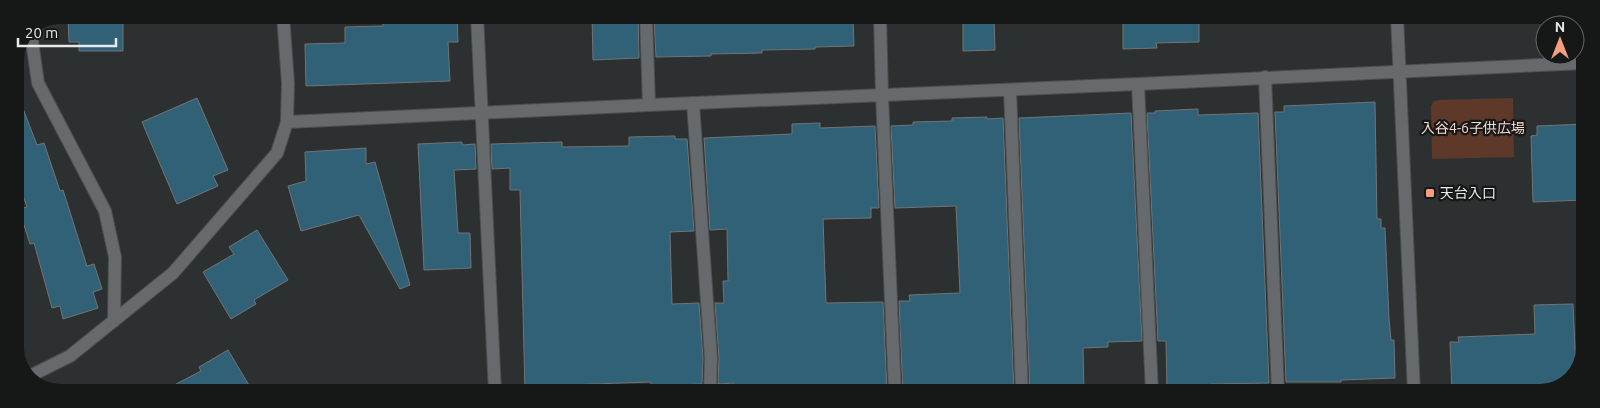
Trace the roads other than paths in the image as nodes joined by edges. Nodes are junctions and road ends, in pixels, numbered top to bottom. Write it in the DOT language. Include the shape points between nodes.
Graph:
graph roads {
  1 [pos="284,24"];
  2 [pos="477,24"];
  3 [pos="646,24"];
  4 [pos="880,24"];
  5 [pos="1397,24"];
  6 [pos="32,38"];
  7 [pos="1535,64"];
  8 [pos="1399,71"];
  9 [pos="1265,78"];
  10 [pos="1138,84"];
  11 [pos="1010,90"];
  12 [pos="882,95"];
  13 [pos="693,103"];
  14 [pos="649,105"];
  15 [pos="481,113"];
  16 [pos="287,122"];
  17 [pos="114,321"];
  18 [pos="35,374"];
  19 [pos="494,384"];
  20 [pos="710,384"];
  21 [pos="895,384"];
  22 [pos="1022,384"];
  23 [pos="1152,384"];
  24 [pos="1278,384"];
  25 [pos="1414,384"];
  1 -- 16 [label="street"];
  2 -- 15 [label="street"];
  3 -- 14 [label="street"];
  4 -- 12 [label="street"];
  5 -- 8 [label="street"];
  6 -- 17 [label="street" via="38,83 105,211 115,257"];
  7 -- 8 [label="street"];
  8 -- 9 [label="street"];
  8 -- 25 [label="street"];
  9 -- 10 [label="street"];
  9 -- 24 [label="street"];
  10 -- 11 [label="street"];
  10 -- 23 [label="street"];
  11 -- 12 [label="street"];
  11 -- 22 [label="street"];
  12 -- 13 [label="street"];
  12 -- 21 [label="street"];
  13 -- 14 [label="street"];
  13 -- 20 [label="street"];
  14 -- 15 [label="street"];
  15 -- 16 [label="street"];
  15 -- 19 [label="street"];
  16 -- 17 [label="street" via="277,153 173,273"];
  17 -- 18 [label="street" via="70,356"];
}
